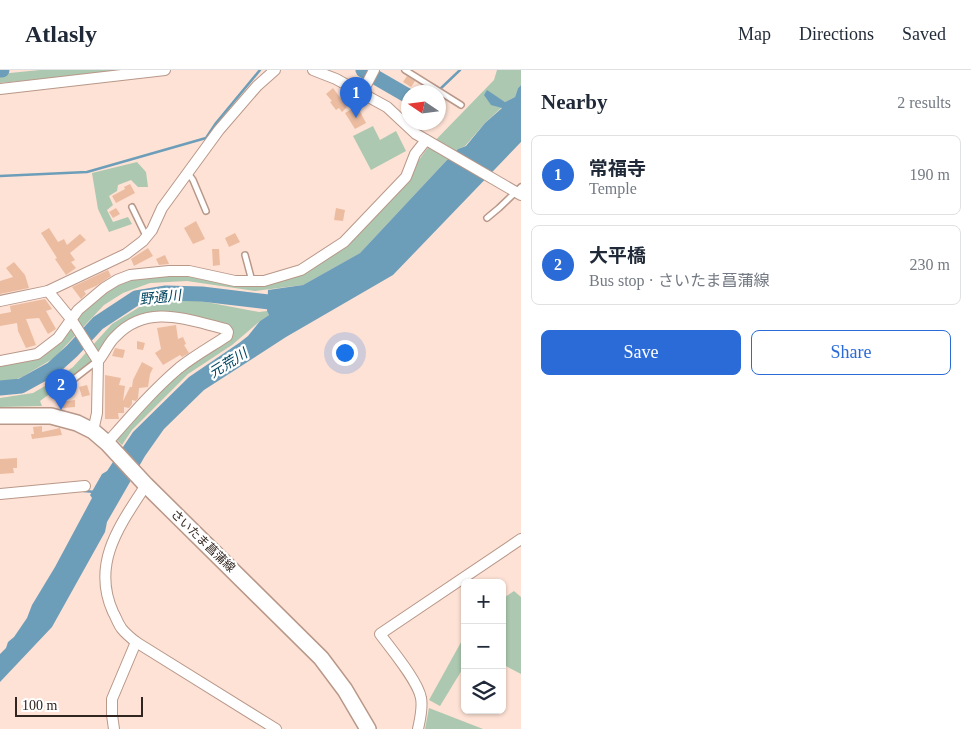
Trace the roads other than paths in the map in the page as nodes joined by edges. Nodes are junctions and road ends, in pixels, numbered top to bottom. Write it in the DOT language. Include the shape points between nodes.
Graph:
graph roads {
  1 [pos="165,70"];
  2 [pos="275,70"];
  3 [pos="313,70"];
  4 [pos="374,70"];
  5 [pos="406,70"];
  6 [pos="0,88"];
  7 [pos="362,94"];
  8 [pos="461,105"];
  9 [pos="429,142"];
  10 [pos="187,173"];
  11 [pos="518,190"];
  12 [pos="132,208"];
  13 [pos="206,211"];
  14 [pos="487,218"];
  15 [pos="146,237"];
  16 [pos="245,255"];
  17 [pos="252,281"];
  18 [pos="48,291"];
  19 [pos="0,301"];
  20 [pos="71,319"];
  21 [pos="97,360"];
  22 [pos="0,361"];
  23 [pos="61,389"];
  24 [pos="0,416"];
  25 [pos="93,431"];
  26 [pos="109,444"];
  27 [pos="144,484"];
  28 [pos="86,486"];
  29 [pos="0,494"];
  30 [pos="521,539"];
  31 [pos="136,642"];
  32 [pos="114,729"];
  33 [pos="276,729"];
  34 [pos="368,729"];
  35 [pos="418,729"];
  1 -- 6 [label="street"];
  2 -- 10 [label="street" via="257,86"];
  3 -- 7 [label="street"];
  4 -- 7 [label="street"];
  5 -- 8 [label="lane"];
  7 -- 9 [label="street" via="388,107 408,128"];
  9 -- 11 [label="street"];
  9 -- 17 [label="street" via="415,154 406,177 344,242 301,270 264,281"];
  10 -- 13 [label="lane"];
  10 -- 15 [label="street"];
  11 -- 14 [label="lane"];
  12 -- 15 [label="lane"];
  15 -- 18 [label="street" via="126,254"];
  16 -- 17 [label="lane"];
  17 -- 20 [label="street" via="235,281 189,271 130,275 104,288"];
  18 -- 19 [label="street"];
  18 -- 20 [label="street"];
  20 -- 21 [label="street"];
  20 -- 22 [label="street" via="58,338 37,354"];
  21 -- 23 [label="lane"];
  21 -- 25 [label="street" via="97,414"];
  21 -- 26 [label="street" via="125,327 146,317 177,318 228,332 227,336 172,375 132,414"];
  24 -- 25 [label="main road, さいたま菖蒲線" via="52,416"];
  25 -- 26 [label="main road, さいたま菖蒲線"];
  26 -- 27 [label="main road, さいたま菖蒲線"];
  27 -- 31 [label="street" via="114,537 104,581 116,618"];
  27 -- 34 [label="main road, さいたま菖蒲線" via="321,658 346,690"];
  28 -- 29 [label="street"];
  30 -- 35 [label="street" via="380,634 421,696"];
  31 -- 32 [label="street" via="112,699"];
  31 -- 33 [label="street"];
}
